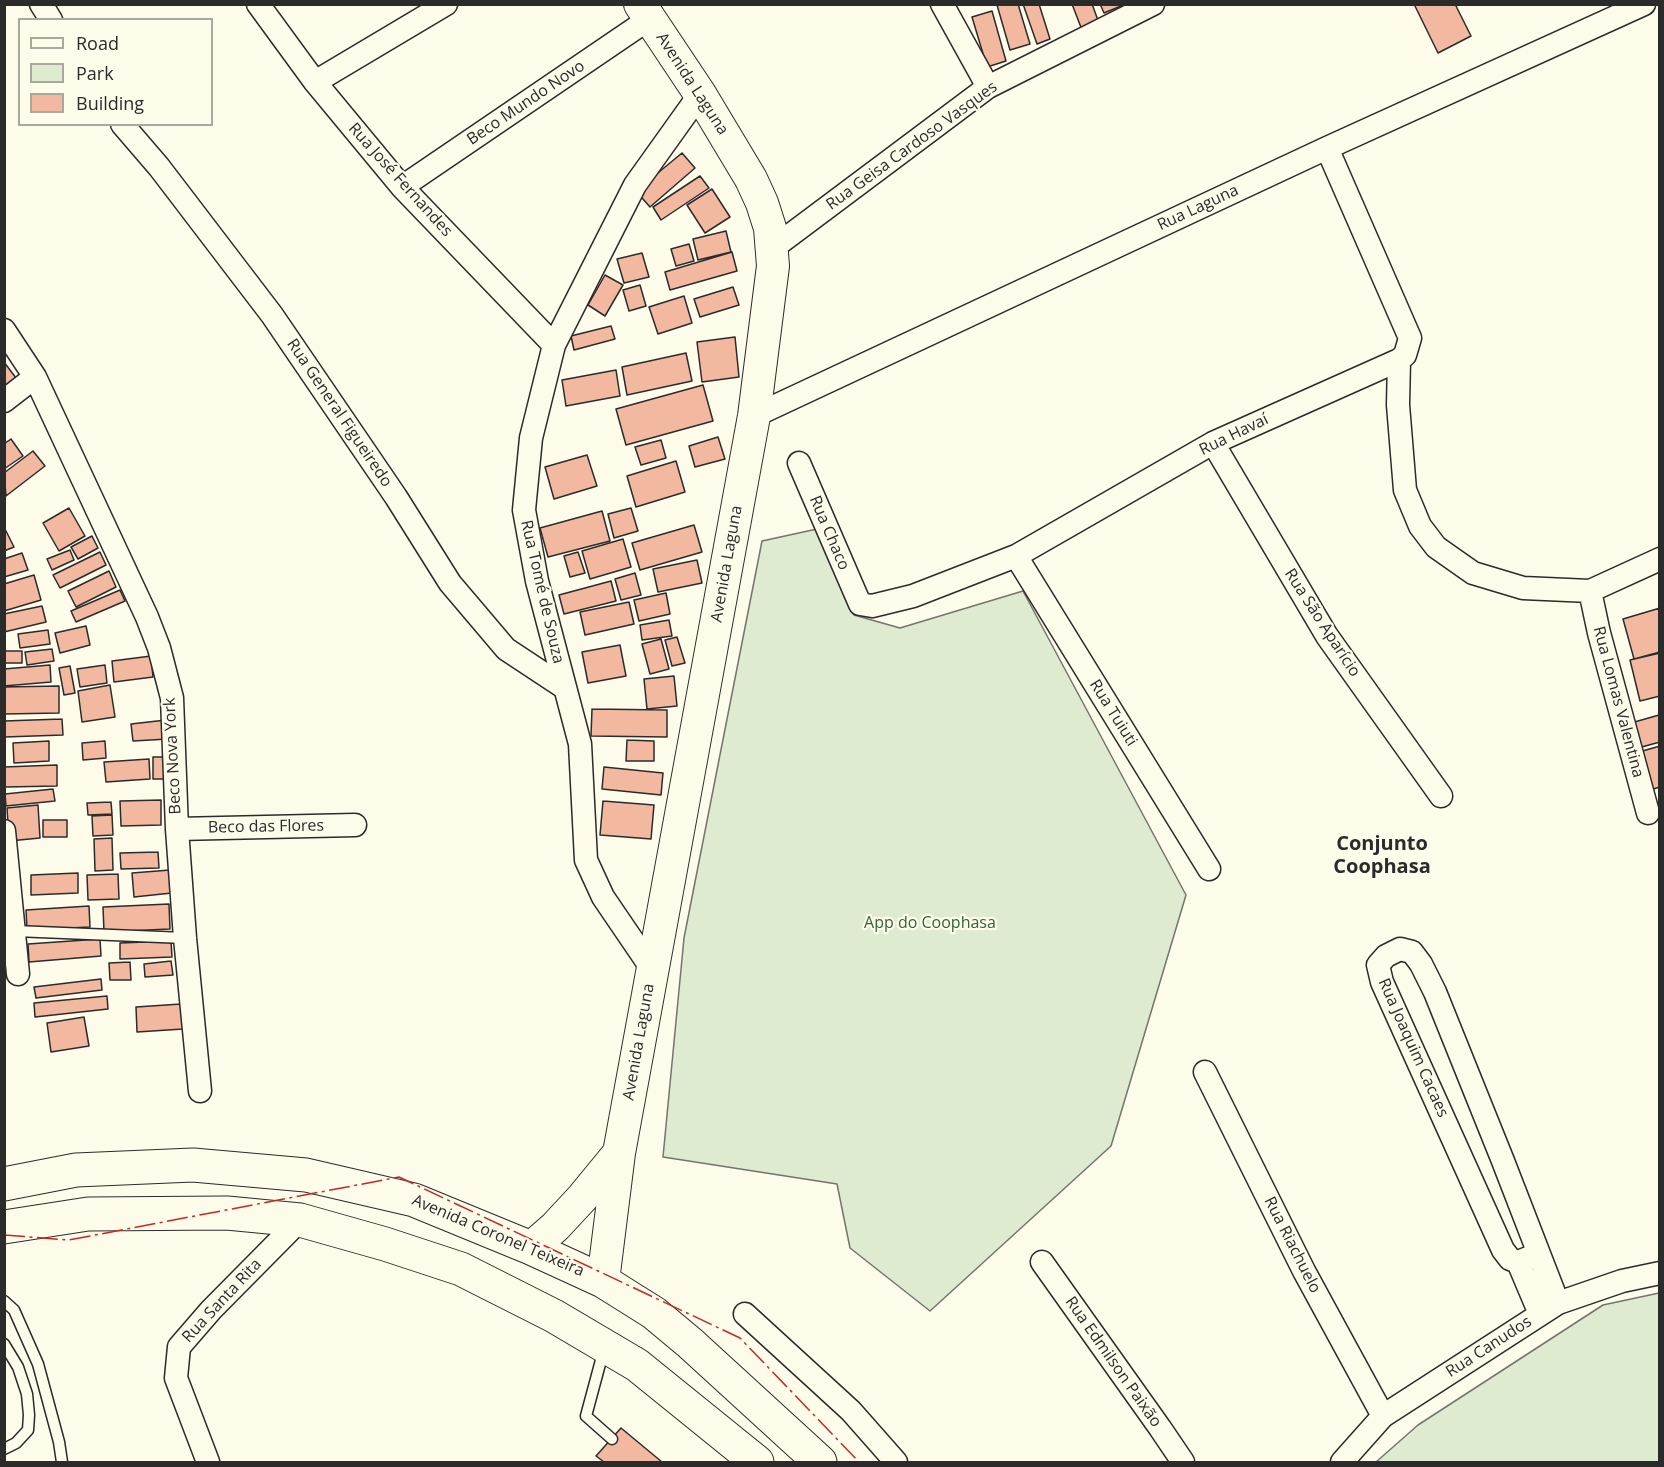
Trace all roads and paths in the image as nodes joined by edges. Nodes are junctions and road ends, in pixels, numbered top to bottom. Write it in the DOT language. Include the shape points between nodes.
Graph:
graph roads {
  1 [pos="42,4"];
  2 [pos="258,4"];
  3 [pos="447,4"];
  4 [pos="942,4"];
  5 [pos="1152,4"];
  6 [pos="1644,4"];
  7 [pos="645,12"];
  8 [pos="50,18"];
  9 [pos="315,82"];
  10 [pos="988,87"];
  11 [pos="700,94"];
  12 [pos="124,126"];
  13 [pos="1327,148"];
  14 [pos="402,187"];
  15 [pos="773,248"];
  16 [pos="4,330"];
  17 [pos="554,345"];
  18 [pos="1400,360"];
  19 [pos="35,377"];
  20 [pos="4,401"];
  21 [pos="754,416"];
  22 [pos="1213,443"];
  23 [pos="799,463"];
  24 [pos="1016,556"];
  25 [pos="1659,560"];
  26 [pos="1590,591"];
  27 [pos="860,604"];
  28 [pos="564,688"];
  29 [pos="1441,795"];
  30 [pos="1648,813"];
  31 [pos="355,825"];
  32 [pos="177,829"];
  33 [pos="4,831"];
  34 [pos="1209,869"];
  35 [pos="15,931"];
  36 [pos="185,938"];
  37 [pos="652,969"];
  38 [pos="18,975"];
  39 [pos="1205,1072"];
  40 [pos="200,1091"];
  41 [pos="619,1153"];
  42 [pos="4,1184"];
  43 [pos="300,1220"];
  44 [pos="4,1227"];
  45 [pos="531,1248"];
  46 [pos="1528,1258"];
  47 [pos="1042,1263"];
  48 [pos="1659,1273"];
  49 [pos="603,1281"];
  50 [pos="4,1301"];
  51 [pos="1549,1309"];
  52 [pos="745,1314"];
  53 [pos="4,1344"];
  54 [pos="605,1346"];
  55 [pos="1383,1416"];
  56 [pos="612,1439"];
  57 [pos="4,1449"];
  58 [pos="62,1462"];
  59 [pos="208,1462"];
  60 [pos="757,1462"];
  61 [pos="820,1462"];
  62 [pos="896,1462"];
  63 [pos="1183,1462"];
  64 [pos="1342,1462"];
  1 -- 8 [label="street"];
  2 -- 9 [label="street, Rua José Fernandes"];
  3 -- 9 [label="street"];
  4 -- 10 [label="street"];
  5 -- 10 [label="street, Rua Geisa Cardoso Vasques"];
  6 -- 13 [label="street, Rua Laguna"];
  7 -- 11 [label="main road, Avenida Laguna"];
  7 -- 14 [label="street, Beco Mundo Novo"];
  9 -- 14 [label="street, Rua José Fernandes"];
  10 -- 15 [label="street, Rua Geisa Cardoso Vasques"];
  11 -- 15 [label="main road, Avenida Laguna" via="758,195"];
  11 -- 17 [label="street, Rua Tomé de Souza" via="635,185"];
  12 -- 28 [label="street, Rua General Figueiredo" via="272,315 450,583 506,650"];
  13 -- 18 [label="street" via="1410,338"];
  13 -- 21 [label="street, Rua Laguna"];
  14 -- 17 [label="street, Rua José Fernandes"];
  15 -- 21 [label="main road, Avenida Laguna"];
  16 -- 19 [label="street, Beco Nova York"];
  17 -- 28 [label="street, Rua Tomé de Souza" via="531,438 524,510"];
  18 -- 22 [label="street, Rua Havaí"];
  18 -- 26 [label="street" via="1398,405 1405,490 1420,526 1436,547 1473,573 1523,588"];
  19 -- 20 [label="street"];
  19 -- 32 [label="street, Beco Nova York" via="159,648 172,698"];
  21 -- 37 [label="main road, Avenida Laguna"];
  22 -- 24 [label="street, Rua Havaí"];
  22 -- 29 [label="street, Rua São Aparício" via="1327,636"];
  23 -- 27 [label="street, Rua Chaco"];
  24 -- 27 [label="street, Rua Havaí" via="913,596 872,606"];
  24 -- 34 [label="street, Rua Tuiuti"];
  25 -- 26 [label="street"];
  26 -- 30 [label="street, Rua Lomas Valentina"];
  28 -- 37 [label="street, Rua Tomé de Souza" via="580,744 586,860 603,897"];
  31 -- 32 [label="street, Beco das Flores"];
  32 -- 36 [label="street, Beco Nova York"];
  33 -- 35 [label="street"];
  35 -- 36 [label="lane"];
  35 -- 38 [label="street"];
  36 -- 40 [label="street, Beco Nova York"];
  37 -- 41 [label="main road, Avenida Laguna"];
  39 -- 55 [label="street, Rua Riachuelo"];
  41 -- 45 [label="main road, Avenida Laguna" via="582,1198"];
  41 -- 49 [label="main road, Avenida Laguna"];
  42 -- 45 [label="highway, Avenida Coronel Teixeira" via="76,1170 193,1165 306,1175 414,1200"];
  43 -- 44 [label="highway" via="227,1213 88,1214"];
  43 -- 54 [label="highway" via="461,1269"];
  43 -- 59 [label="street, Rua Santa Rita" via="179,1347 176,1378"];
  45 -- 49 [label="highway, Avenida Coronel Teixeira"];
  46 -- 46 [label="street, Rua Joaquim Cacaes" via="1435,992 1412,952 1400,949 1378,965 1382,982 1503,1250 1510,1259"];
  46 -- 51 [label="street, Rua Joaquim Cacaes"];
  47 -- 63 [label="street, Rua Edmilson Paixão"];
  48 -- 51 [label="street, Rua Canudos" via="1622,1281"];
  49 -- 61 [label="highway, Avenida Coronel Teixeira" via="654,1313 690,1343"];
  50 -- 58 [label="lane" via="14,1310 38,1364"];
  51 -- 55 [label="street, Rua Canudos"];
  52 -- 62 [label="street" via="850,1411"];
  53 -- 57 [label="lane" via="18,1367 29,1415 28,1430"];
  54 -- 56 [label="lane" via="586,1416"];
  54 -- 60 [label="highway" via="637,1365"];
  55 -- 64 [label="street, Rua Canudos"];
}
